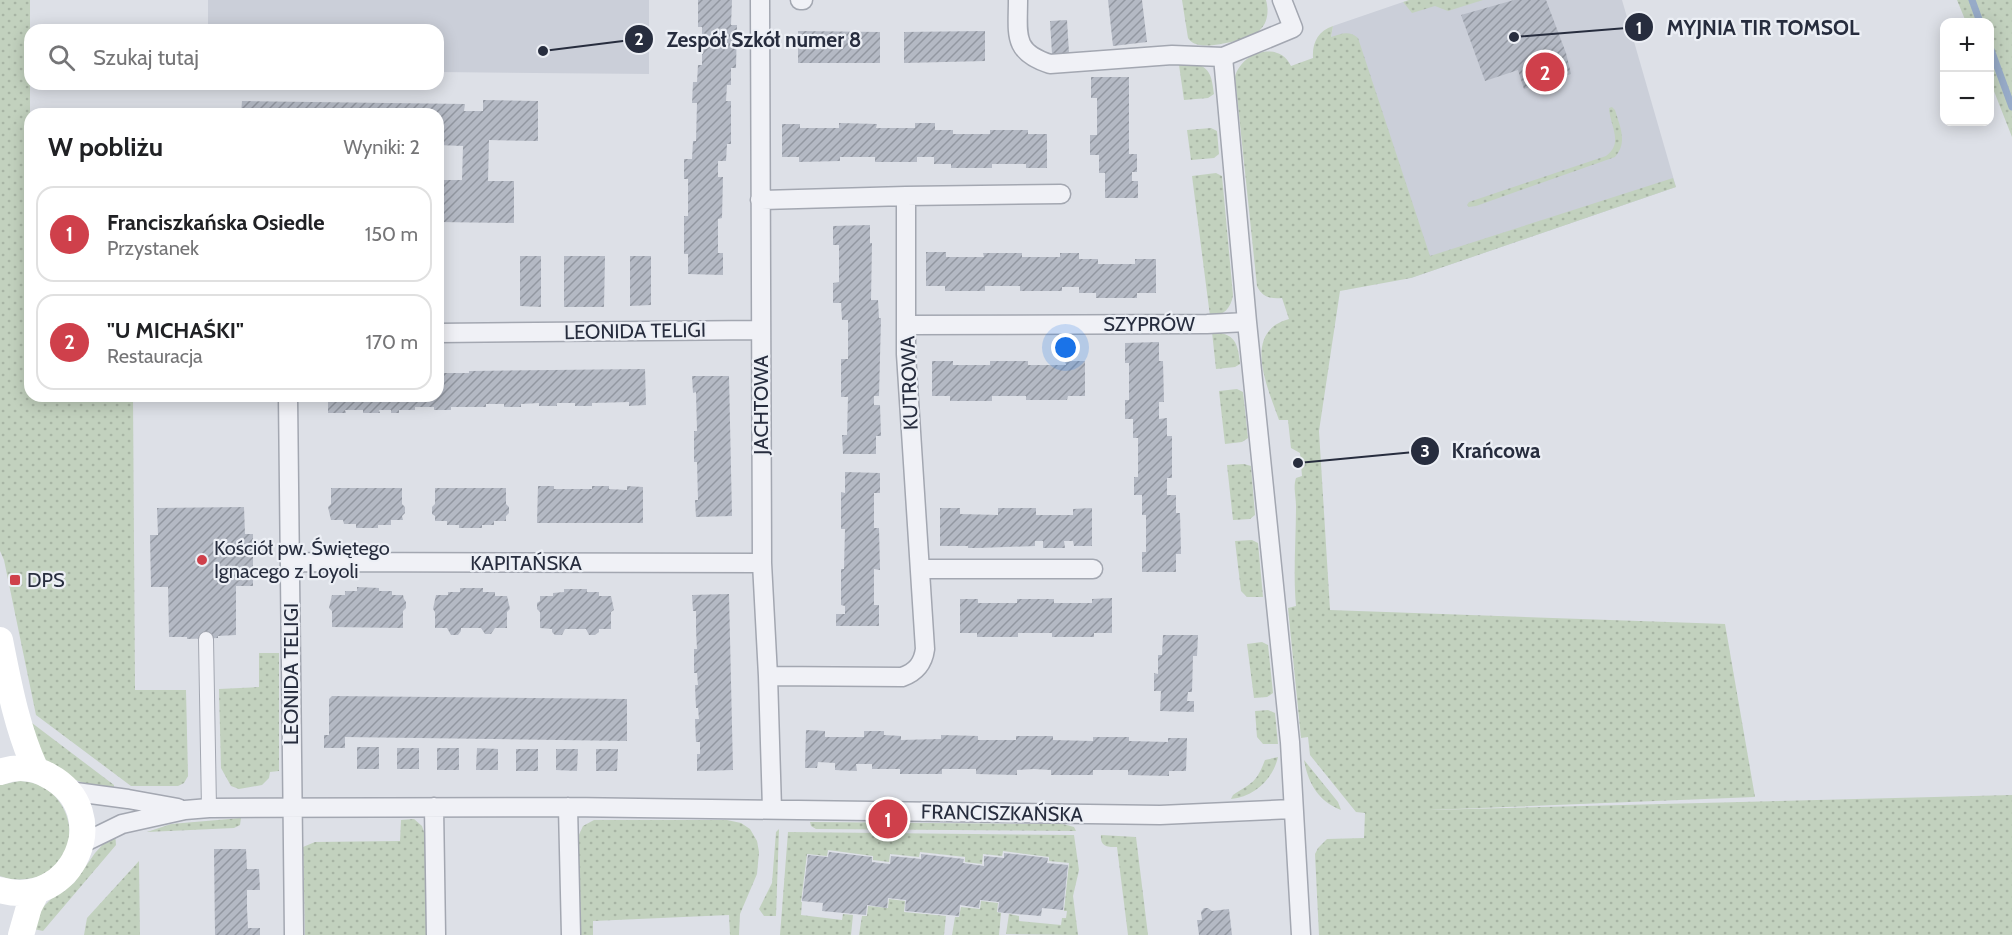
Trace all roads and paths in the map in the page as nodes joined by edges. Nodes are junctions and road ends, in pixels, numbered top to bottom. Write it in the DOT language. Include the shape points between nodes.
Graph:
graph roads {
  1 [pos="760,0"];
  2 [pos="1018,0"];
  3 [pos="1282,0"];
  4 [pos="1223,57"];
  5 [pos="1061,194"];
  6 [pos="906,196"];
  7 [pos="760,200"];
  8 [pos="1247,322"];
  9 [pos="907,324"];
  10 [pos="760,330"];
  11 [pos="444,333"];
  12 [pos="288,402"];
  13 [pos="291,562"];
  14 [pos="762,563"];
  15 [pos="920,569"];
  16 [pos="1093,569"];
  17 [pos="206,639"];
  18 [pos="0,640"];
  19 [pos="768,676"];
  20 [pos="36,770"];
  21 [pos="0,772"];
  22 [pos="68,791"];
  23 [pos="292,807"];
  24 [pos="434,807"];
  25 [pos="568,807"];
  26 [pos="209,808"];
  27 [pos="772,809"];
  28 [pos="1293,809"];
  29 [pos="185,810"];
  30 [pos="81,844"];
  31 [pos="0,890"];
  32 [pos="37,891"];
  33 [pos="21,935"];
  34 [pos="294,935"];
  35 [pos="436,935"];
  36 [pos="571,935"];
  37 [pos="1301,935"];
  1 -- 7 [label="street, JACHTOWA"];
  2 -- 4 [label="street" via="1022,47 1034,59 1050,64 1172,55"];
  3 -- 4 [label="street" via="1293,28"];
  4 -- 8 [label="street"];
  5 -- 6 [label="street"];
  6 -- 7 [label="street"];
  6 -- 9 [label="street, KUTROWA"];
  7 -- 10 [label="street, JACHTOWA"];
  8 -- 9 [label="street, SZYPRÓW"];
  8 -- 28 [label="street" via="1290,742"];
  9 -- 15 [label="street, KUTROWA"];
  10 -- 11 [label="street, LEONIDA TELIGI"];
  10 -- 14 [label="street, JACHTOWA"];
  12 -- 13 [label="street, LEONIDA TELIGI"];
  13 -- 14 [label="street, KAPITAŃSKA"];
  13 -- 23 [label="street, LEONIDA TELIGI"];
  14 -- 19 [label="street, JACHTOWA"];
  15 -- 16 [label="street"];
  15 -- 19 [label="street, KUTROWA" via="925,649 913,672 902,677"];
  17 -- 26 [label="street"];
  18 -- 20 [label="main road" via="17,719"];
  19 -- 27 [label="street, JACHTOWA"];
  20 -- 21 [label="main road"];
  20 -- 22 [label="main road" via="54,778"];
  22 -- 29 [label="street, FRANCISZKAŃSKA"];
  22 -- 30 [label="main road" via="80,814"];
  23 -- 24 [label="street, FRANCISZKAŃSKA"];
  23 -- 26 [label="street, FRANCISZKAŃSKA"];
  23 -- 34 [label="street"];
  24 -- 25 [label="street, FRANCISZKAŃSKA"];
  24 -- 35 [label="street"];
  25 -- 27 [label="street, FRANCISZKAŃSKA"];
  25 -- 36 [label="street"];
  26 -- 29 [label="street, FRANCISZKAŃSKA"];
  27 -- 28 [label="street, FRANCISZKAŃSKA" via="1160,815"];
  28 -- 37 [label="street"];
  29 -- 30 [label="street, FRANCISZKAŃSKA" via="122,824"];
  30 -- 32 [label="main road" via="63,876"];
  31 -- 32 [label="main road"];
  32 -- 33 [label="main road"];
}
